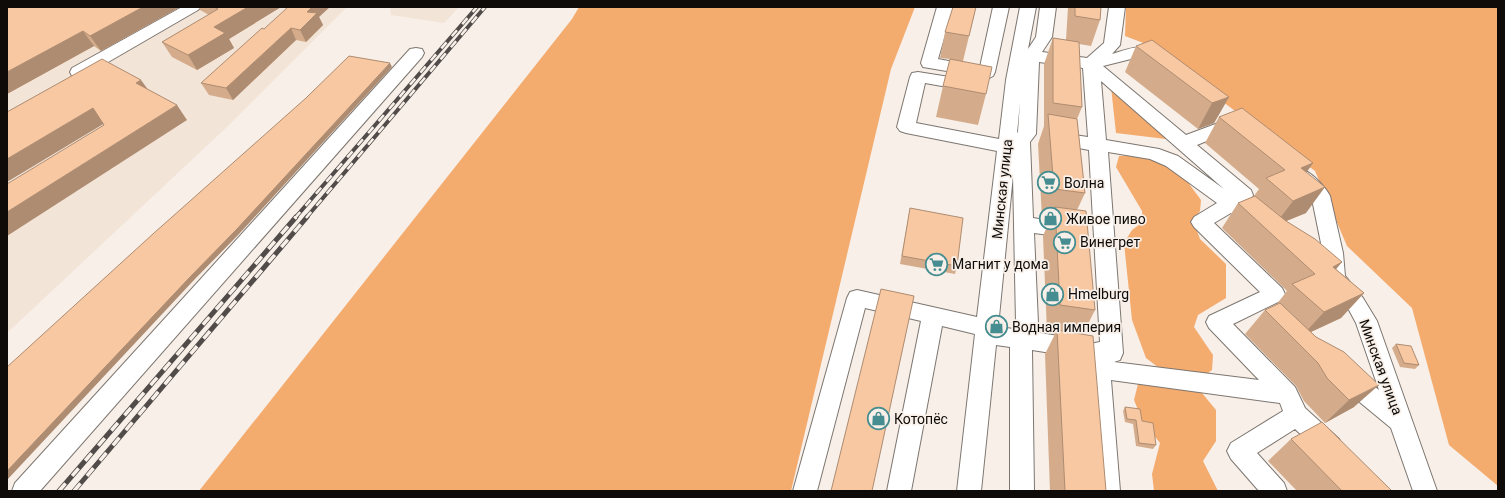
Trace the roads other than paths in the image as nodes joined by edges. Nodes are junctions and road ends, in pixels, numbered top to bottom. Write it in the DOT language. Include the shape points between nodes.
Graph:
graph roads {
  1 [pos="193,7"];
  2 [pos="945,7"];
  3 [pos="1001,7"];
  4 [pos="1028,7"];
  5 [pos="1048,7"];
  6 [pos="1117,7"];
  7 [pos="416,53"];
  8 [pos="1032,56"];
  9 [pos="1091,64"];
  10 [pos="1166,70"];
  11 [pos="987,72"];
  12 [pos="1014,80"];
  13 [pos="62,82"];
  14 [pos="1216,108"];
  15 [pos="1027,134"];
  16 [pos="1182,143"];
  17 [pos="1098,145"];
  18 [pos="1007,147"];
  19 [pos="1289,165"];
  20 [pos="1232,203"];
  21 [pos="1253,221"];
  22 [pos="1024,224"];
  23 [pos="1104,235"];
  24 [pos="1315,265"];
  25 [pos="1335,278"];
  26 [pos="1252,305"];
  27 [pos="933,316"];
  28 [pos="1269,321"];
  29 [pos="987,331"];
  30 [pos="1020,339"];
  31 [pos="1097,360"];
  32 [pos="1329,368"];
  33 [pos="1287,394"];
  34 [pos="1297,415"];
  35 [pos="1401,422"];
  36 [pos="1343,459"];
  37 [pos="24,491"];
  38 [pos="805,491"];
  39 [pos="899,491"];
  40 [pos="969,491"];
  41 [pos="1022,491"];
  42 [pos="1108,491"];
  43 [pos="1275,491"];
  44 [pos="1425,491"];
  1 -- 13 [label="street"];
  2 -- 11 [label="street" via="929,63"];
  3 -- 11 [label="street"];
  4 -- 12 [label="street, Минская улица"];
  5 -- 8 [label="street" via="1044,37"];
  6 -- 9 [label="street" via="1112,45"];
  7 -- 37 [label="street"];
  8 -- 9 [label="street"];
  8 -- 15 [label="street"];
  9 -- 10 [label="street" via="1142,51"];
  9 -- 16 [label="street"];
  9 -- 17 [label="street"];
  11 -- 12 [label="street"];
  11 -- 18 [label="street" via="964,85 918,77 906,127"];
  12 -- 18 [label="street, Минская улица"];
  14 -- 16 [label="street" via="1241,127"];
  15 -- 17 [label="street"];
  15 -- 22 [label="street" via="1022,140"];
  16 -- 20 [label="street" via="1244,195"];
  17 -- 20 [label="street" via="1153,153 1172,161"];
  17 -- 23 [label="street"];
  18 -- 29 [label="street, Минская улица"];
  19 -- 25 [label="street" via="1321,196"];
  20 -- 21 [label="street"];
  20 -- 26 [label="street" via="1201,222 1275,294"];
  22 -- 23 [label="street"];
  22 -- 30 [label="street" via="1027,323"];
  23 -- 31 [label="street" via="1112,353"];
  24 -- 25 [label="street"];
  25 -- 35 [label="street, Минская улица" via="1366,321"];
  26 -- 28 [label="street"];
  26 -- 33 [label="street" via="1216,322"];
  27 -- 29 [label="street"];
  27 -- 38 [label="street" via="857,298"];
  27 -- 39 [label="street"];
  29 -- 30 [label="street"];
  29 -- 40 [label="street, Минская улица"];
  30 -- 31 [label="street"];
  30 -- 41 [label="street"];
  31 -- 33 [label="street"];
  31 -- 42 [label="street"];
  32 -- 35 [label="street" via="1348,378"];
  33 -- 34 [label="street"];
  34 -- 36 [label="street"];
  34 -- 43 [label="street" via="1239,451"];
  35 -- 44 [label="street, Минская улица"];
}
